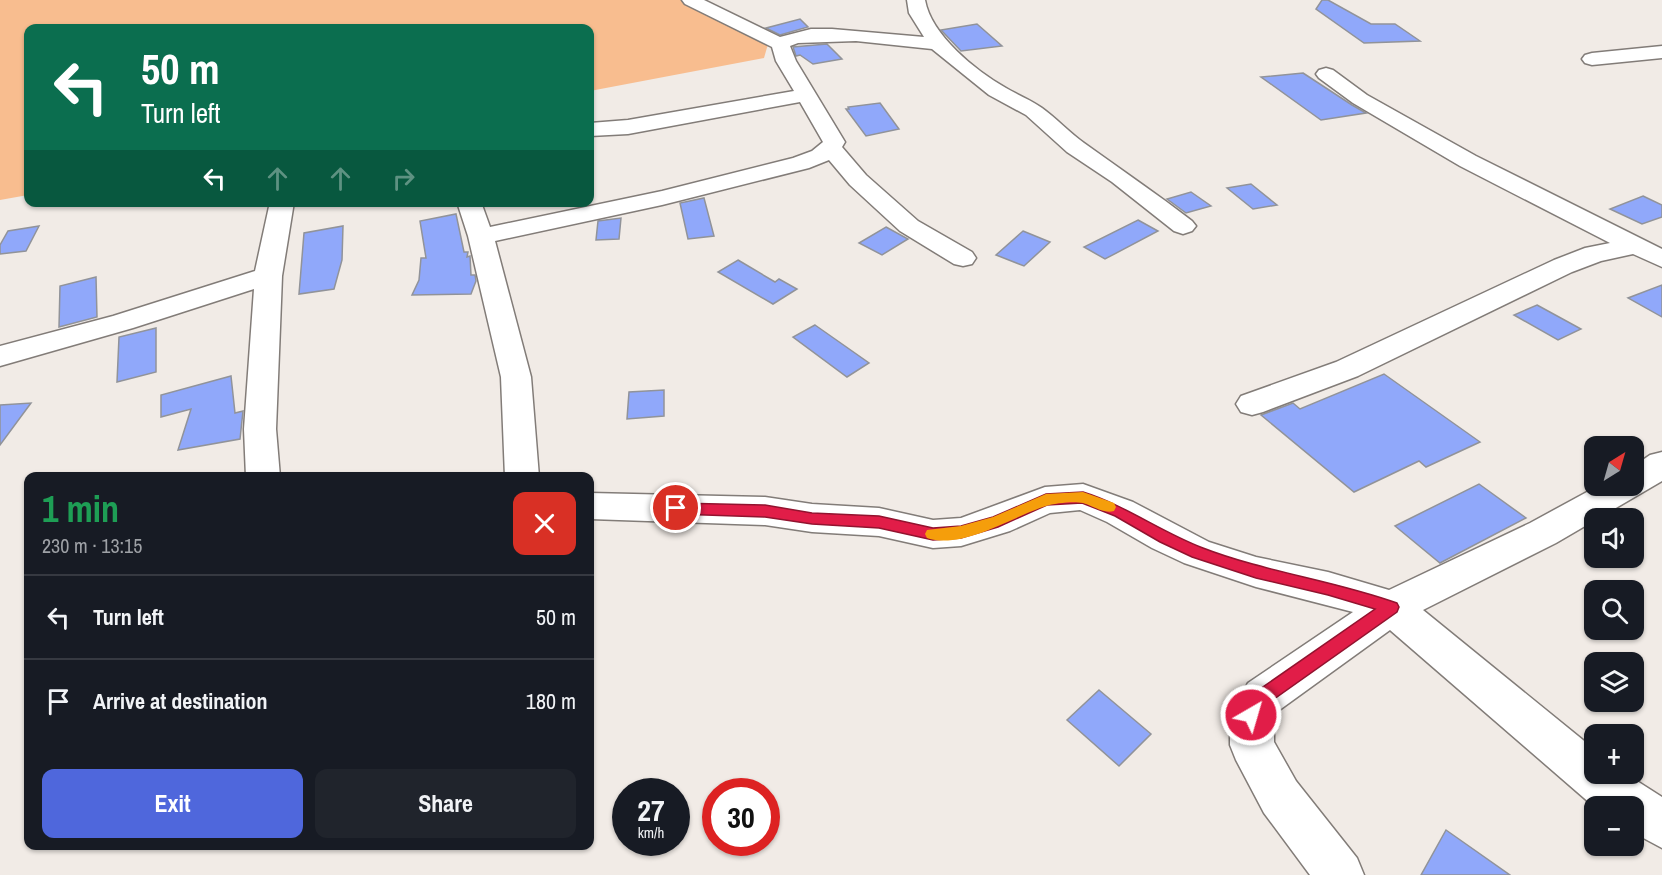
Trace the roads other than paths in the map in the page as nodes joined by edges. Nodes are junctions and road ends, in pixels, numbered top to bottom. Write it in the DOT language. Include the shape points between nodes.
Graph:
graph roads {
  1 [pos="691,0"];
  2 [pos="916,0"];
  3 [pos="780,44"];
  4 [pos="938,44"];
  5 [pos="1662,52"];
  6 [pos="1592,59"];
  7 [pos="1326,74"];
  8 [pos="806,95"];
  9 [pos="594,130"];
  10 [pos="831,148"];
  11 [pos="281,207"];
  12 [pos="470,207"];
  13 [pos="1183,226"];
  14 [pos="481,236"];
  15 [pos="1636,246"];
  16 [pos="963,258"];
  17 [pos="1662,259"];
  18 [pos="268,276"];
  19 [pos="0,356"];
  20 [pos="1252,404"];
  21 [pos="1662,464"];
  22 [pos="263,472"];
  23 [pos="522,472"];
  24 [pos="1644,476"];
  25 [pos="1609,496"];
  26 [pos="594,506"];
  27 [pos="1391,607"];
  28 [pos="1662,824"];
  29 [pos="1340,875"];
  1 -- 3 [label="street"];
  2 -- 4 [label="street" via="918,13"];
  3 -- 4 [label="street" via="818,33"];
  3 -- 8 [label="street"];
  4 -- 13 [label="street" via="996,91 1033,111 1075,147"];
  5 -- 6 [label="street"];
  7 -- 15 [label="street" via="1359,99 1468,161"];
  8 -- 9 [label="street"];
  8 -- 10 [label="street" via="834,142"];
  10 -- 14 [label="street" via="801,163 753,176"];
  10 -- 16 [label="street" via="858,180 909,226"];
  11 -- 18 [label="street"];
  12 -- 14 [label="street"];
  14 -- 23 [label="street" via="516,377"];
  15 -- 17 [label="street"];
  15 -- 20 [label="street" via="1594,254 1563,266 1347,369"];
  18 -- 19 [label="street"];
  18 -- 22 [label="street" via="260,429"];
  21 -- 24 [label="street"];
  25 -- 27 [label="street"];
  26 -- 27 [label="street" via="765,511 879,522 933,534 961,532 998,521 1046,500 1083,497 1197,553"];
  27 -- 28 [label="street" via="1607,788"];
  27 -- 29 [label="street" via="1263,697 1251,715 1252,745 1280,797"];
}
